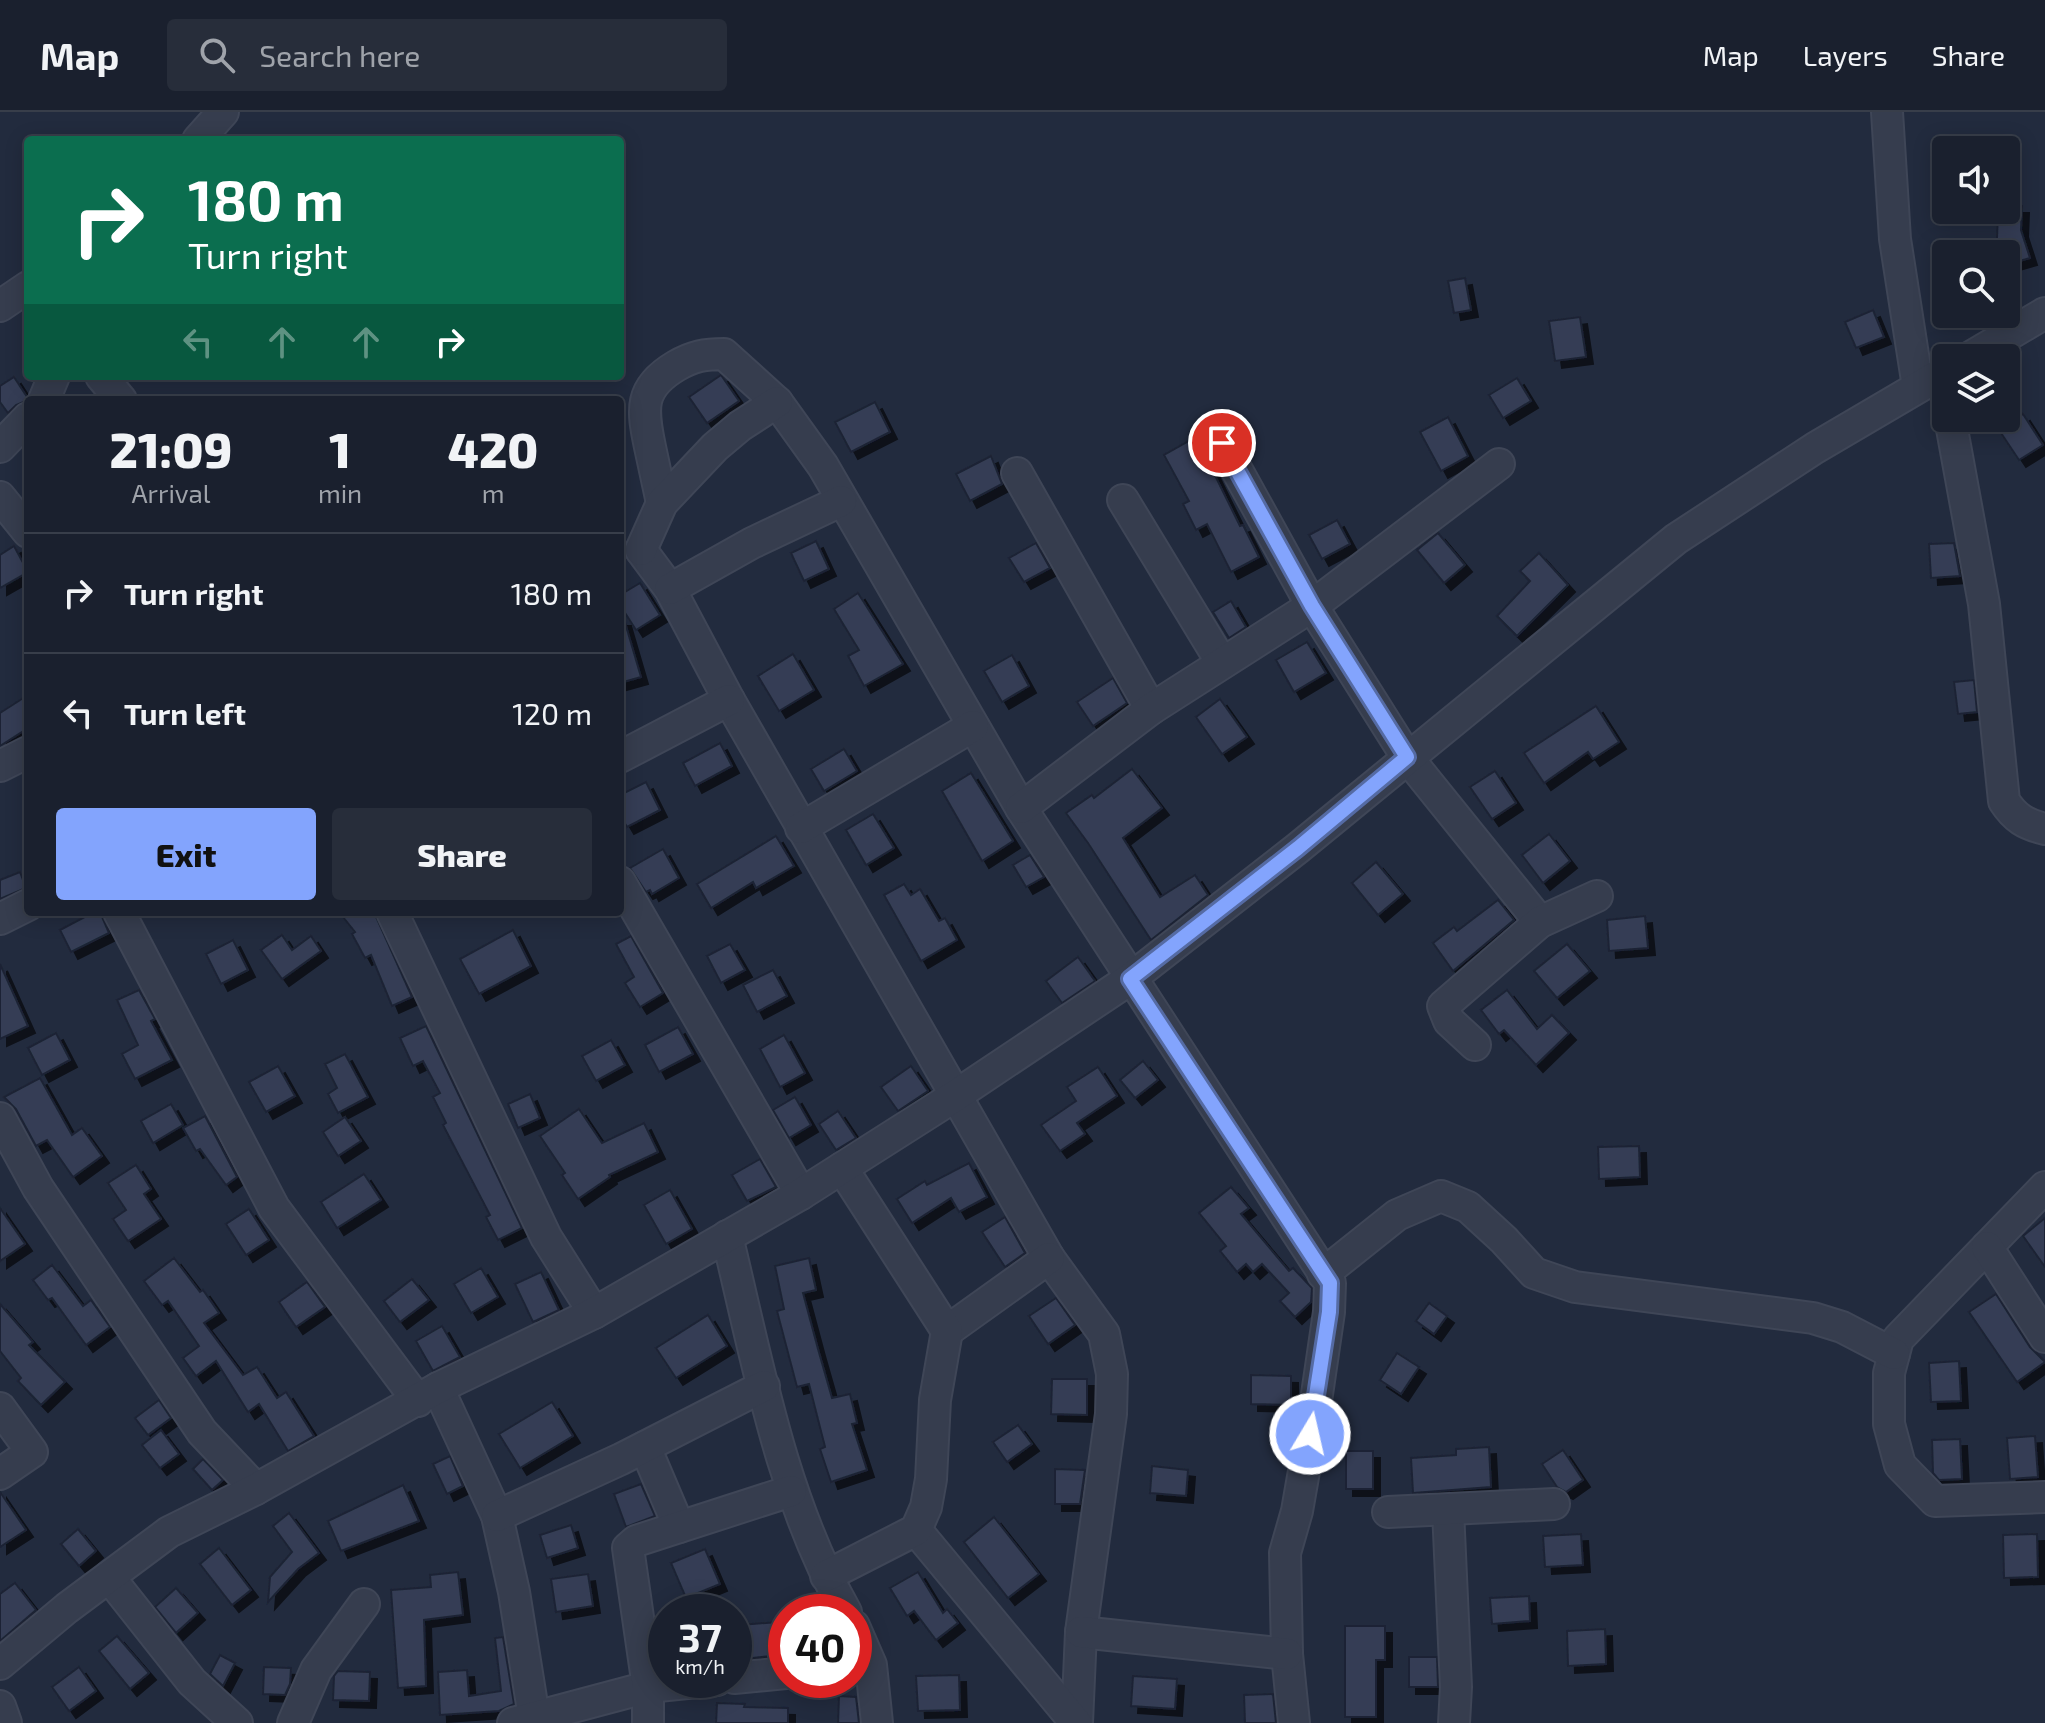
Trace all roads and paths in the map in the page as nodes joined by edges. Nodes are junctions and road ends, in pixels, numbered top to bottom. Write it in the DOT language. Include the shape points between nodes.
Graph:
graph roads {
  1 [pos="223,112"];
  2 [pos="1887,112"];
  3 [pos="202,136"];
  4 [pos="24,290"];
  5 [pos="0,306"];
  6 [pos="2045,313"];
  7 [pos="1993,344"];
  8 [pos="1932,363"];
  9 [pos="104,380"];
  10 [pos="1932,386"];
  11 [pos="118,396"];
  12 [pos="777,402"];
  13 [pos="24,422"];
  14 [pos="1953,432"];
  15 [pos="1222,443"];
  16 [pos="0,447"];
  17 [pos="1499,464"];
  18 [pos="1017,473"];
  19 [pos="0,497"];
  20 [pos="1123,500"];
  21 [pos="841,501"];
  22 [pos="662,503"];
  23 [pos="24,527"];
  24 [pos="631,554"];
  25 [pos="670,589"];
  26 [pos="1312,606"];
  27 [pos="1222,663"];
  28 [pos="729,700"];
  29 [pos="1151,709"];
  30 [pos="973,726"];
  31 [pos="24,754"];
  32 [pos="624,755"];
  33 [pos="1407,757"];
  34 [pos="0,766"];
  35 [pos="1021,808"];
  36 [pos="801,828"];
  37 [pos="2045,829"];
  38 [pos="624,889"];
  39 [pos="1597,896"];
  40 [pos="24,907"];
  41 [pos="121,916"];
  42 [pos="394,916"];
  43 [pos="0,919"];
  44 [pos="1540,922"];
  45 [pos="1130,979"];
  46 [pos="1475,1045"];
  47 [pos="955,1096"];
  48 [pos="0,1118"];
  49 [pos="842,1168"];
  50 [pos="2045,1187"];
  51 [pos="801,1194"];
  52 [pos="727,1236"];
  53 [pos="1987,1247"];
  54 [pos="1049,1258"];
  55 [pos="1323,1274"];
  56 [pos="594,1313"];
  57 [pos="947,1331"];
  58 [pos="2045,1337"];
  59 [pos="1894,1354"];
  60 [pos="764,1386"];
  61 [pos="428,1394"];
  62 [pos="0,1408"];
  63 [pos="645,1447"];
  64 [pos="0,1474"];
  65 [pos="256,1489"];
  66 [pos="791,1491"];
  67 [pos="2045,1497"];
  68 [pos="1554,1504"];
  69 [pos="1448,1510"];
  70 [pos="1388,1512"];
  71 [pos="497,1516"];
  72 [pos="679,1527"];
  73 [pos="916,1530"];
  74 [pos="826,1576"];
  75 [pos="109,1577"];
  76 [pos="836,1594"];
  77 [pos="364,1604"];
  78 [pos="1081,1632"];
  79 [pos="1287,1654"];
  80 [pos="0,1664"];
  81 [pos="648,1687"];
  82 [pos="648,1698"];
  83 [pos="871,1698"];
  84 [pos="0,1706"];
  85 [pos="524,1720"];
  86 [pos="6,1723"];
  87 [pos="237,1723"];
  88 [pos="293,1723"];
  89 [pos="648,1723"];
  90 [pos="877,1723"];
  91 [pos="1077,1723"];
  92 [pos="1294,1723"];
  93 [pos="1454,1723"];
  1 -- 3 [label="street"];
  2 -- 8 [label="street" via="1895,239"];
  4 -- 5 [label="street"];
  6 -- 7 [label="street"];
  9 -- 11 [label="street"];
  10 -- 33 [label="street" via="1815,448 1676,539"];
  12 -- 21 [label="street"];
  12 -- 22 [label="street" via="715,447"];
  12 -- 22 [label="street" via="724,354 692,357 663,374 647,396 643,414"];
  13 -- 16 [label="street"];
  14 -- 37 [label="street" via="1984,604 2004,801 2027,825"];
  15 -- 26 [label="street"];
  17 -- 26 [label="street"];
  18 -- 29 [label="street"];
  19 -- 23 [label="street"];
  20 -- 27 [label="street"];
  21 -- 25 [label="street"];
  21 -- 30 [label="street"];
  22 -- 24 [label="street"];
  24 -- 25 [label="street"];
  25 -- 28 [label="street"];
  26 -- 27 [label="street"];
  26 -- 33 [label="street"];
  27 -- 29 [label="street"];
  28 -- 32 [label="street"];
  28 -- 36 [label="street"];
  29 -- 35 [label="street"];
  30 -- 35 [label="street"];
  30 -- 36 [label="street"];
  31 -- 34 [label="street"];
  33 -- 44 [label="street"];
  33 -- 45 [label="street"];
  35 -- 45 [label="street"];
  36 -- 47 [label="street"];
  38 -- 51 [label="street"];
  39 -- 44 [label="street"];
  40 -- 43 [label="street"];
  41 -- 61 [label="street" via="274,1208"];
  42 -- 56 [label="street" via="546,1237"];
  44 -- 46 [label="street" via="1443,1006 1449,1021"];
  45 -- 47 [label="street"];
  45 -- 55 [label="street"];
  47 -- 49 [label="street"];
  47 -- 54 [label="street"];
  48 -- 65 [label="street" via="47,1201 193,1419"];
  49 -- 51 [label="street"];
  49 -- 57 [label="street"];
  50 -- 53 [label="street"];
  51 -- 52 [label="street"];
  52 -- 56 [label="street"];
  52 -- 60 [label="street"];
  53 -- 58 [label="street"];
  53 -- 59 [label="street" via="1898,1339"];
  54 -- 57 [label="street"];
  54 -- 78 [label="street" via="1104,1334 1112,1374"];
  55 -- 59 [label="street" via="1397,1215 1441,1196 1468,1207 1534,1273 1575,1287 1813,1318"];
  55 -- 79 [label="street" via="1330,1283 1329,1312 1297,1511 1285,1553"];
  56 -- 61 [label="street"];
  57 -- 73 [label="street" via="935,1400 931,1479"];
  59 -- 67 [label="street" via="1889,1424 1900,1465 1935,1501"];
  60 -- 63 [label="street"];
  60 -- 66 [label="street"];
  61 -- 65 [label="street"];
  61 -- 71 [label="street"];
  62 -- 64 [label="street" via="32,1452"];
  63 -- 71 [label="street"];
  63 -- 72 [label="street"];
  65 -- 75 [label="street" via="169,1532"];
  66 -- 72 [label="street"];
  66 -- 74 [label="street"];
  68 -- 69 [label="street"];
  69 -- 70 [label="street"];
  69 -- 93 [label="street"];
  71 -- 85 [label="street" via="514,1592"];
  72 -- 81 [label="street" via="628,1548"];
  73 -- 74 [label="street"];
  73 -- 91 [label="street"];
  74 -- 76 [label="street"];
  75 -- 80 [label="street"];
  75 -- 87 [label="street" via="192,1682"];
  77 -- 88 [label="street" via="316,1670"];
  78 -- 79 [label="street"];
  78 -- 91 [label="street"];
  79 -- 92 [label="street"];
  81 -- 85 [label="street"];
  82 -- 89 [label="street"];
  83 -- 90 [label="street"];
  84 -- 86 [label="street"];
}
